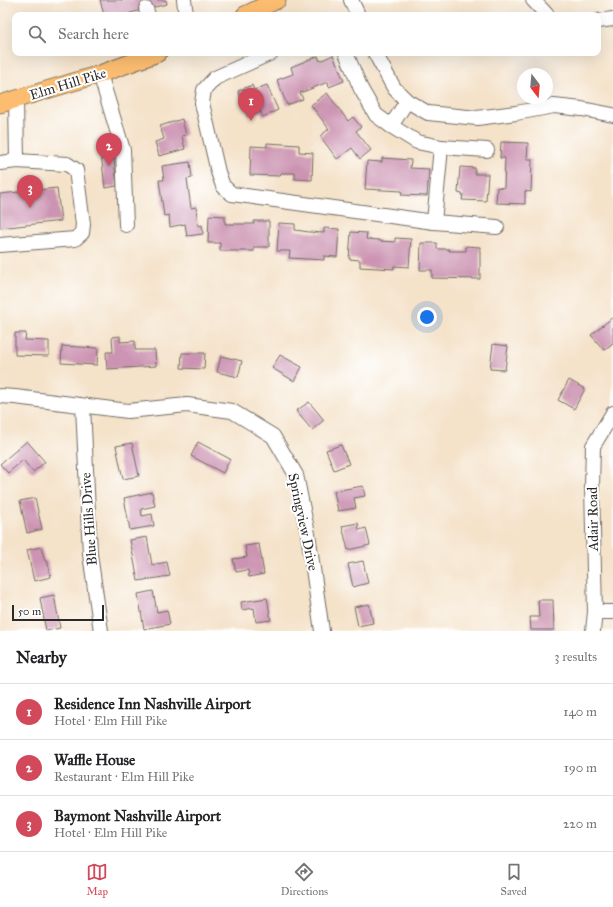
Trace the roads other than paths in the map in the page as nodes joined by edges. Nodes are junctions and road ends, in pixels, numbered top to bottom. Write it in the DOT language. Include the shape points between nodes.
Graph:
graph roads {
  1 [pos="184,0"];
  2 [pos="277,0"];
  3 [pos="351,0"];
  4 [pos="533,0"];
  5 [pos="186,12"];
  6 [pos="251,12"];
  7 [pos="357,12"];
  8 [pos="544,12"];
  9 [pos="613,19"];
  10 [pos="601,21"];
  11 [pos="150,56"];
  12 [pos="264,56"];
  13 [pos="347,56"];
  14 [pos="377,56"];
  15 [pos="100,74"];
  16 [pos="407,101"];
  17 [pos="8,102"];
  18 [pos="613,115"];
  19 [pos="391,126"];
  20 [pos="440,147"];
  21 [pos="487,150"];
  22 [pos="17,161"];
  23 [pos="0,163"];
  24 [pos="434,222"];
  25 [pos="126,225"];
  26 [pos="498,227"];
  27 [pos="0,245"];
  28 [pos="0,396"];
  29 [pos="83,406"];
  30 [pos="613,413"];
  31 [pos="595,612"];
  32 [pos="613,612"];
  33 [pos="101,631"];
  34 [pos="322,631"];
  35 [pos="593,631"];
  1 -- 5 [label="street"];
  2 -- 6 [label="main road"];
  3 -- 7 [label="street"];
  4 -- 8 [label="street"];
  9 -- 10 [label="street"];
  11 -- 15 [label="main road, Elm Hill Pike"];
  12 -- 24 [label="street" via="215,78 204,90 202,103 223,186 232,194"];
  13 -- 19 [label="street" via="361,89 376,115"];
  14 -- 16 [label="street" via="394,88"];
  15 -- 17 [label="main road, Elm Hill Pike"];
  15 -- 25 [label="street" via="122,150"];
  16 -- 18 [label="street" via="428,113 477,118 554,106"];
  16 -- 19 [label="street"];
  17 -- 22 [label="street"];
  19 -- 20 [label="street" via="417,142"];
  20 -- 21 [label="street"];
  20 -- 24 [label="street"];
  22 -- 23 [label="street"];
  22 -- 27 [label="street" via="67,164 76,170 82,232 75,238"];
  24 -- 26 [label="street"];
  28 -- 29 [label="street, Springview Drive"];
  29 -- 33 [label="street, Blue Hills Drive" via="90,554"];
  29 -- 34 [label="street, Springview Drive" via="128,411 187,405 232,411 273,436 296,475 308,534"];
  30 -- 31 [label="street, Adair Road" via="593,446"];
  31 -- 32 [label="street"];
  31 -- 35 [label="street, Adair Road"];
}
